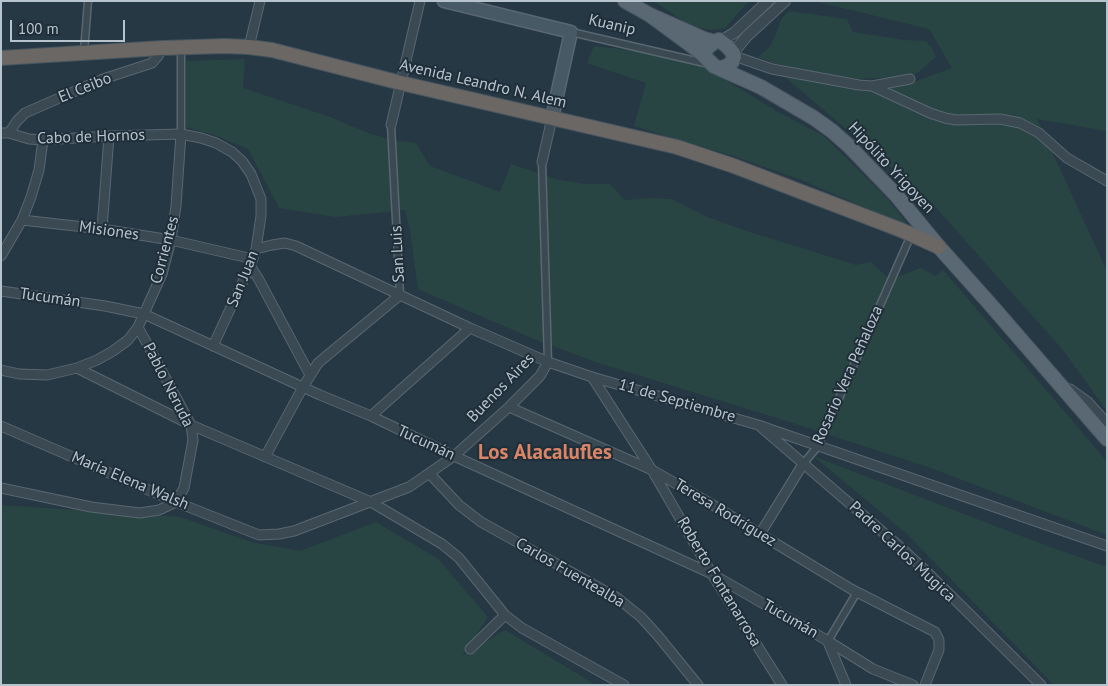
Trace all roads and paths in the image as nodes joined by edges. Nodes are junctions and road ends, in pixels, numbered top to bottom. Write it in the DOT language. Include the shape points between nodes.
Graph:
graph roads {
  1 [pos="88,1"];
  2 [pos="260,1"];
  3 [pos="420,1"];
  4 [pos="444,1"];
  5 [pos="625,1"];
  6 [pos="768,1"];
  7 [pos="785,1"];
  8 [pos="650,15"];
  9 [pos="571,32"];
  10 [pos="717,41"];
  11 [pos="249,46"];
  12 [pos="181,47"];
  13 [pos="162,48"];
  14 [pos="84,53"];
  15 [pos="734,56"];
  16 [pos="1,58"];
  17 [pos="714,64"];
  18 [pos="910,79"];
  19 [pos="401,83"];
  20 [pos="872,86"];
  21 [pos="760,87"];
  22 [pos="552,118"];
  23 [pos="391,125"];
  24 [pos="5,133"];
  25 [pos="181,134"];
  26 [pos="109,136"];
  27 [pos="42,140"];
  28 [pos="542,162"];
  29 [pos="1107,181"];
  30 [pos="22,220"];
  31 [pos="102,229"];
  32 [pos="911,234"];
  33 [pos="171,240"];
  34 [pos="939,247"];
  35 [pos="256,249"];
  36 [pos="1,256"];
  37 [pos="251,263"];
  38 [pos="1,291"];
  39 [pos="400,295"];
  40 [pos="144,314"];
  41 [pos="138,327"];
  42 [pos="470,328"];
  43 [pos="213,346"];
  44 [pos="548,362"];
  45 [pos="77,368"];
  46 [pos="1,370"];
  47 [pos="310,375"];
  48 [pos="592,377"];
  49 [pos="1057,381"];
  50 [pos="303,387"];
  51 [pos="509,407"];
  52 [pos="371,416"];
  53 [pos="1107,422"];
  54 [pos="191,425"];
  55 [pos="758,425"];
  56 [pos="1,426"];
  57 [pos="1107,439"];
  58 [pos="818,446"];
  59 [pos="454,456"];
  60 [pos="265,457"];
  61 [pos="803,464"];
  62 [pos="652,470"];
  63 [pos="430,474"];
  64 [pos="1,488"];
  65 [pos="176,502"];
  66 [pos="371,502"];
  67 [pos="760,534"];
  68 [pos="259,535"];
  69 [pos="1107,546"];
  70 [pos="712,574"];
  71 [pos="858,592"];
  72 [pos="505,615"];
  73 [pos="828,641"];
  74 [pos="470,649"];
  75 [pos="624,685"];
  76 [pos="698,685"];
  77 [pos="782,685"];
  78 [pos="846,685"];
  79 [pos="913,685"];
  80 [pos="925,685"];
  81 [pos="1041,685"];
  1 -- 14 [label="street"];
  2 -- 11 [label="street"];
  3 -- 19 [label="street, San Luis"];
  4 -- 9 [label="main road, Kuanip"];
  5 -- 8 [label="main road, Hipólito Yrigoyen"];
  6 -- 10 [label="street" via="734,33"];
  7 -- 15 [label="street" via="747,36"];
  8 -- 10 [label="main road, Hipólito Yrigoyen" via="704,39"];
  8 -- 17 [label="main road, Hipólito Yrigoyen"];
  9 -- 17 [label="street, Kuanip"];
  9 -- 22 [label="main road, Buenos Aires"];
  10 -- 15 [label="main road" via="727,46"];
  10 -- 17 [label="main road" via="707,48"];
  11 -- 12 [label="highway, Avenida Leandro N. Alem"];
  11 -- 19 [label="highway, Avenida Leandro N. Alem"];
  12 -- 13 [label="highway, Avenida Leandro N. Alem"];
  12 -- 25 [label="street, Corrientes"];
  13 -- 14 [label="highway, Avenida Leandro N. Alem"];
  13 -- 24 [label="street, El Ceibo" via="152,63 102,80 25,114"];
  14 -- 16 [label="highway, Avenida Leandro N. Alem"];
  15 -- 17 [label="main road" via="729,65"];
  15 -- 20 [label="street" via="772,69"];
  15 -- 21 [label="main road, Hipólito Yrigoyen"];
  17 -- 21 [label="main road, Hipólito Yrigoyen"];
  18 -- 20 [label="street"];
  19 -- 22 [label="highway, Avenida Leandro N. Alem"];
  19 -- 23 [label="street, San Luis"];
  20 -- 29 [label="street" via="945,118 1000,119 1020,123 1039,133 1067,158"];
  21 -- 34 [label="main road, Hipólito Yrigoyen" via="814,118 849,146"];
  22 -- 28 [label="street, Buenos Aires"];
  22 -- 32 [label="highway, Avenida Leandro N. Alem" via="705,156"];
  23 -- 39 [label="street, San Luis"];
  24 -- 27 [label="street, Cabo de Hornos"];
  25 -- 26 [label="street, Cabo de Hornos"];
  25 -- 33 [label="street, Corrientes"];
  25 -- 35 [label="street, San Juan" via="216,143 232,152 251,174 261,199"];
  26 -- 27 [label="street, Cabo de Hornos"];
  26 -- 31 [label="street"];
  27 -- 30 [label="street" via="38,170"];
  28 -- 44 [label="street, Buenos Aires"];
  30 -- 31 [label="street, Misiones"];
  30 -- 36 [label="street"];
  31 -- 33 [label="street, Misiones"];
  32 -- 34 [label="highway, Avenida Leandro N. Alem"];
  32 -- 58 [label="street, Rosario Vera Peñaloza"];
  33 -- 37 [label="street, Misiones"];
  33 -- 40 [label="street, Corrientes" via="162,274"];
  34 -- 49 [label="main road, Hipólito Yrigoyen"];
  35 -- 37 [label="street, San Juan"];
  35 -- 39 [label="street, 11 de Septiembre" via="285,243 296,246"];
  37 -- 43 [label="street, San Juan"];
  37 -- 47 [label="street"];
  38 -- 40 [label="street, Tucumán"];
  39 -- 42 [label="street, 11 de Septiembre"];
  39 -- 47 [label="street, San Luis" via="318,363"];
  40 -- 41 [label="street, Corrientes"];
  40 -- 43 [label="street, Tucumán"];
  41 -- 45 [label="street, Corrientes" via="113,351"];
  41 -- 54 [label="street, Pablo Neruda"];
  42 -- 44 [label="street, 11 de Septiembre"];
  42 -- 52 [label="street"];
  43 -- 50 [label="street, Tucumán"];
  44 -- 48 [label="street, 11 de Septiembre"];
  44 -- 51 [label="street, Buenos Aires" via="540,376"];
  45 -- 46 [label="street, Corrientes" via="47,375"];
  45 -- 54 [label="street"];
  47 -- 50 [label="street, San Luis"];
  48 -- 55 [label="street, 11 de Septiembre"];
  48 -- 62 [label="street, Roberto Fontanarrosa"];
  49 -- 53 [label="street" via="1088,402"];
  49 -- 57 [label="main road, Hipólito Yrigoyen"];
  50 -- 52 [label="street, Tucumán"];
  50 -- 60 [label="street, San Luis"];
  51 -- 59 [label="street, Buenos Aires"];
  51 -- 62 [label="street, Teresa Rodríguez"];
  52 -- 59 [label="street, Tucumán"];
  54 -- 60 [label="street"];
  54 -- 65 [label="street, Pablo Neruda" via="193,440 184,488"];
  55 -- 58 [label="street, 11 de Septiembre"];
  55 -- 61 [label="street, Padre Carlos Mugica"];
  56 -- 65 [label="street, María Elena Walsh"];
  58 -- 61 [label="street, Rosario Vera Peñaloza"];
  58 -- 69 [label="street, 11 de Septiembre"];
  59 -- 63 [label="street, Buenos Aires"];
  59 -- 70 [label="street, Tucumán"];
  60 -- 66 [label="street"];
  61 -- 67 [label="street, Rosario Vera Peñaloza"];
  61 -- 81 [label="street, Padre Carlos Mugica" via="917,563"];
  62 -- 67 [label="street, Teresa Rodríguez"];
  62 -- 70 [label="street, Roberto Fontanarrosa"];
  63 -- 66 [label="street, Buenos Aires" via="410,487"];
  63 -- 76 [label="street, Carlos Fuentealba" via="459,505 481,522 616,596 659,636"];
  64 -- 65 [label="street" via="91,507 140,513 159,510"];
  65 -- 68 [label="street, María Elena Walsh"];
  66 -- 68 [label="street, Buenos Aires" via="294,531"];
  66 -- 72 [label="street" via="442,544 459,558"];
  67 -- 71 [label="street, Teresa Rodríguez"];
  70 -- 73 [label="street, Tucumán"];
  70 -- 77 [label="street, Roberto Fontanarrosa"];
  71 -- 73 [label="street"];
  71 -- 80 [label="street, Teresa Rodríguez" via="934,632 939,640 939,650"];
  72 -- 74 [label="street"];
  72 -- 75 [label="street" via="522,628"];
  73 -- 78 [label="street"];
  73 -- 79 [label="street, Tucumán" via="873,668"];
}
